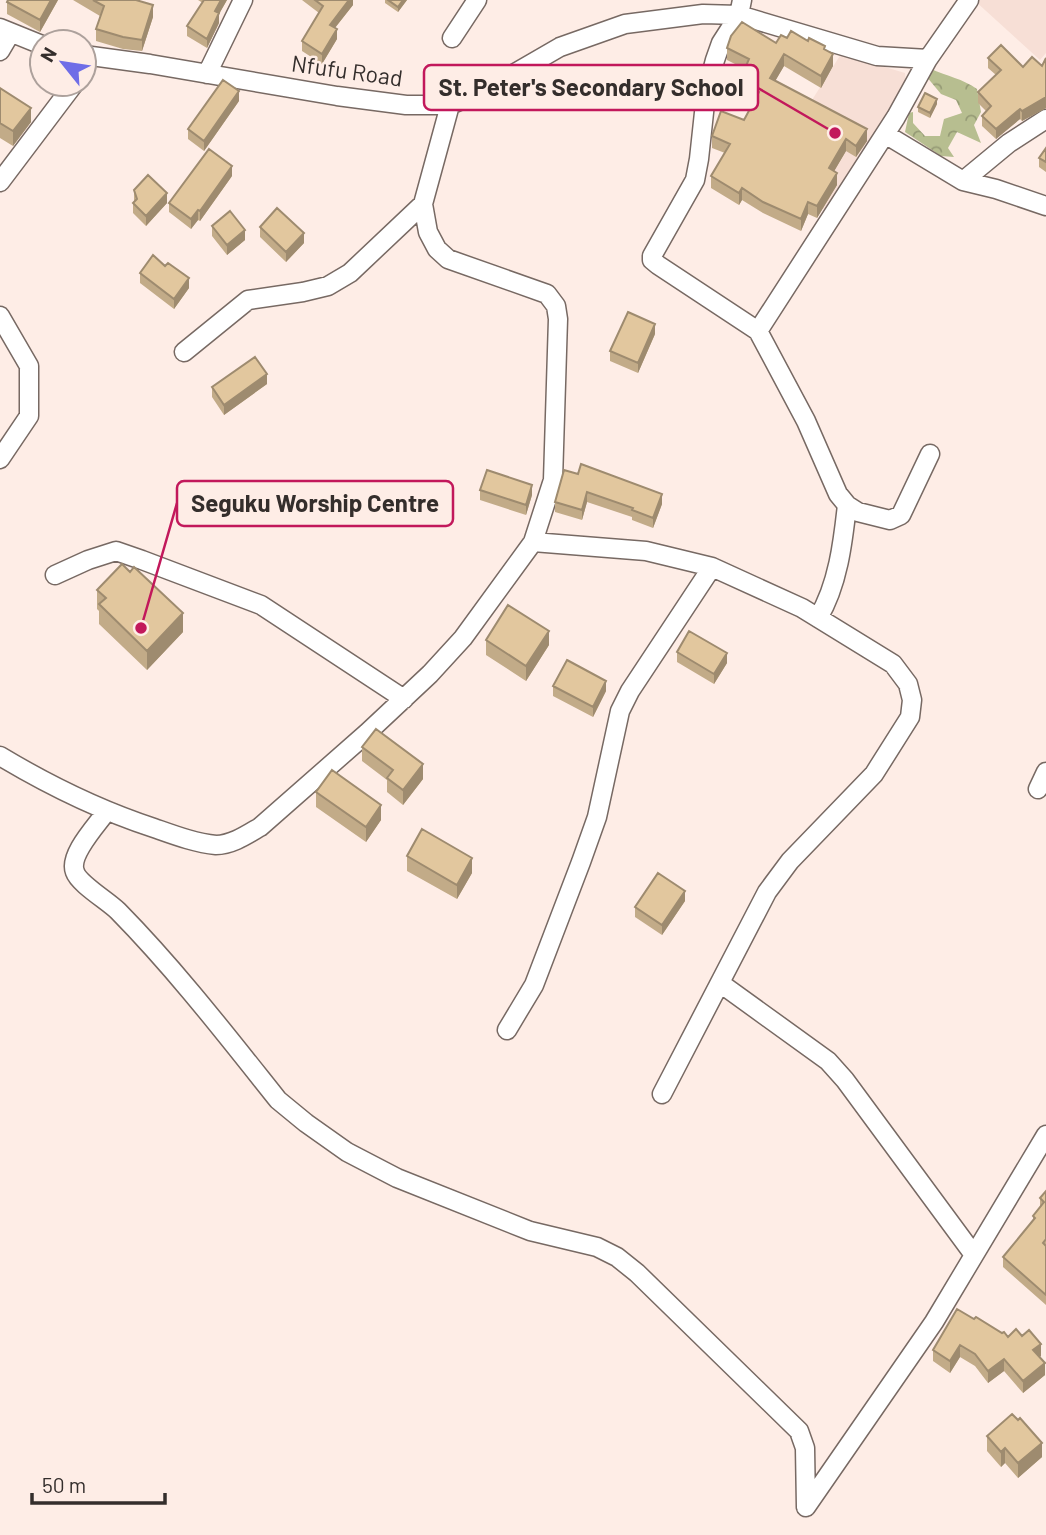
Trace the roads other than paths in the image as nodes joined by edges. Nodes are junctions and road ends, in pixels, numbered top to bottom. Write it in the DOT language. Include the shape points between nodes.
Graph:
graph roads {
  1 [pos="243,0"];
  2 [pos="477,0"];
  3 [pos="969,0"];
  4 [pos="740,8"];
  5 [pos="5,31"];
  6 [pos="452,38"];
  7 [pos="28,40"];
  8 [pos="0,51"];
  9 [pos="928,60"];
  10 [pos="98,61"];
  11 [pos="207,74"];
  12 [pos="63,98"];
  13 [pos="450,105"];
  14 [pos="1046,119"];
  15 [pos="885,134"];
  16 [pos="963,181"];
  17 [pos="0,182"];
  18 [pos="423,204"];
  19 [pos="1046,206"];
  20 [pos="0,316"];
  21 [pos="758,331"];
  22 [pos="184,352"];
  23 [pos="930,454"];
  24 [pos="0,459"];
  25 [pos="847,505"];
  26 [pos="533,542"];
  27 [pos="712,567"];
  28 [pos="55,575"];
  29 [pos="818,618"];
  30 [pos="404,699"];
  31 [pos="0,756"];
  32 [pos="1046,772"];
  33 [pos="1038,789"];
  34 [pos="106,812"];
  35 [pos="720,983"];
  36 [pos="507,1030"];
  37 [pos="662,1094"];
  38 [pos="1046,1135"];
  39 [pos="974,1255"];
  1 -- 11 [label="street"];
  2 -- 6 [label="street"];
  3 -- 9 [label="street"];
  4 -- 9 [label="street, Nfufu Road" via="877,56"];
  4 -- 13 [label="street, Nfufu Road" via="625,24 560,47"];
  4 -- 21 [label="street" via="721,43 706,94 695,180 652,260"];
  5 -- 7 [label="street"];
  5 -- 8 [label="street"];
  9 -- 15 [label="street"];
  10 -- 11 [label="street, Nfufu Road"];
  11 -- 13 [label="street, Nfufu Road" via="406,105"];
  12 -- 17 [label="street"];
  13 -- 18 [label="street"];
  14 -- 16 [label="street"];
  15 -- 16 [label="street"];
  15 -- 21 [label="street"];
  16 -- 19 [label="street"];
  18 -- 22 [label="street" via="350,273 328,286 248,300"];
  18 -- 26 [label="street" via="428,232 448,259 547,295 556,306 553,480"];
  20 -- 24 [label="street" via="29,366 29,416"];
  21 -- 25 [label="street"];
  23 -- 25 [label="street" via="901,515 890,520"];
  25 -- 29 [label="street" via="838,563"];
  26 -- 27 [label="street" via="646,551"];
  26 -- 30 [label="street" via="463,638"];
  27 -- 29 [label="street"];
  27 -- 36 [label="street" via="620,711 597,817 549,950"];
  28 -- 30 [label="street" via="116,551 142,560 261,605"];
  29 -- 35 [label="street" via="894,664 908,684 910,718 874,774 790,861 767,892"];
  30 -- 34 [label="street" via="260,827 241,838 218,845"];
  31 -- 34 [label="street"];
  32 -- 33 [label="street"];
  34 -- 39 [label="street" via="78,851 74,863 77,876 136,930 278,1100 347,1152 397,1178 497,1220 597,1247 617,1257 799,1431 805,1448 806,1507 934,1322"];
  35 -- 37 [label="street"];
  35 -- 39 [label="street" via="828,1061"];
  38 -- 39 [label="street"];
}
